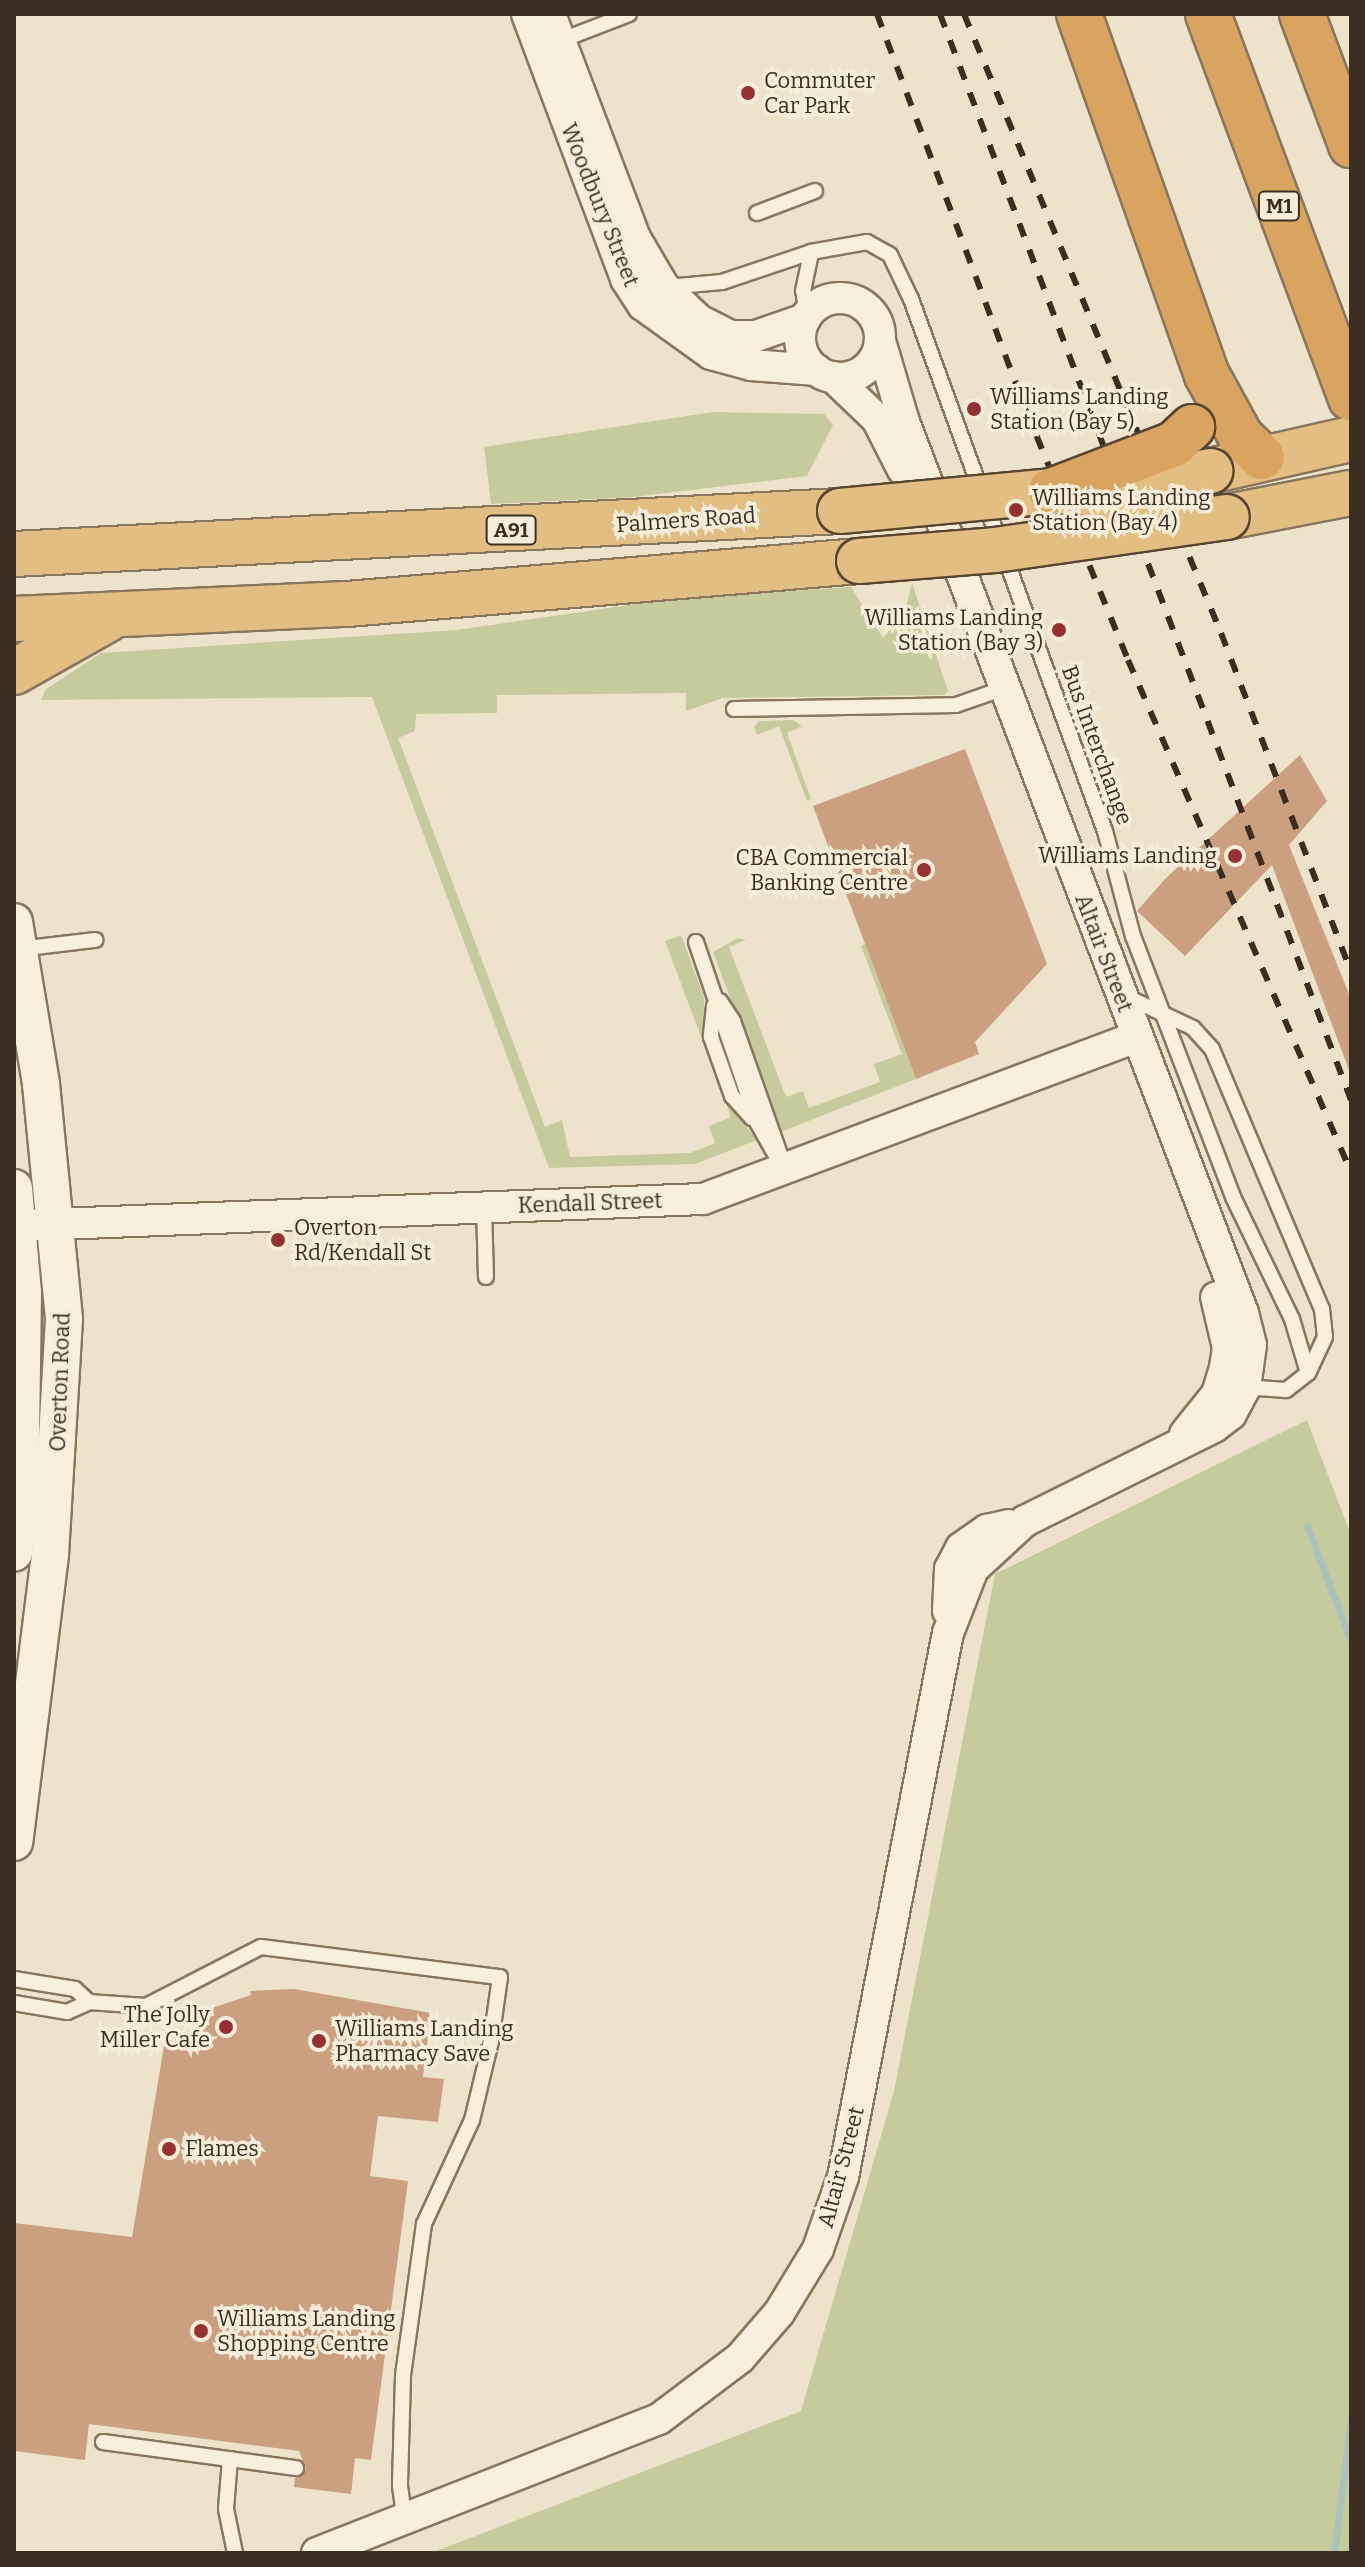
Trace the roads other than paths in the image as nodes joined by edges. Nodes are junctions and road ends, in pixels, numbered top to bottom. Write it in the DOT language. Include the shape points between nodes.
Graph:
graph roads {
  1 [pos="1079,14"];
  2 [pos="1208,14"];
  3 [pos="1302,14"];
  4 [pos="623,15"];
  5 [pos="544,23"];
  6 [pos="1351,145"];
  7 [pos="815,191"];
  8 [pos="757,213"];
  9 [pos="811,252"];
  10 [pos="664,287"];
  11 [pos="806,317"];
  12 [pos="880,341"];
  13 [pos="825,374"];
  14 [pos="1207,375"];
  15 [pos="1351,398"];
  16 [pos="1351,439"];
  17 [pos="1262,457"];
  18 [pos="1344,486"];
  19 [pos="1051,491"];
  20 [pos="22,548"];
  21 [pos="114,616"];
  22 [pos="14,619"];
  23 [pos="14,672"];
  24 [pos="996,692"];
  25 [pos="734,709"];
  26 [pos="16,935"];
  27 [pos="95,940"];
  28 [pos="696,942"];
  29 [pos="1119,993"];
  30 [pos="716,994"];
  31 [pos="1162,1011"];
  32 [pos="1128,1040"];
  33 [pos="784,1171"];
  34 [pos="14,1188"];
  35 [pos="484,1207"];
  36 [pos="57,1223"];
  37 [pos="16,1226"];
  38 [pos="486,1277"];
  39 [pos="1308,1373"];
  40 [pos="1234,1384"];
  41 [pos="14,1553"];
  42 [pos="14,1842"];
  43 [pos="14,1979"];
  44 [pos="89,2002"];
  45 [pos="14,2003"];
  46 [pos="103,2442"];
  47 [pos="230,2459"];
  48 [pos="296,2468"];
  49 [pos="405,2520"];
  50 [pos="235,2553"];
  51 [pos="317,2553"];
  1 -- 14 [label="highway"];
  2 -- 15 [label="highway, M1"];
  3 -- 6 [label="highway"];
  4 -- 5 [label="lane"];
  5 -- 10 [label="street, Woodbury Street" via="635,238"];
  5 -- 13 [label="street, Woodbury Street" via="626,279 643,305 711,354"];
  7 -- 8 [label="lane"];
  9 -- 10 [label="lane, Bus Interchange" via="722,282"];
  9 -- 11 [label="lane" via="803,291"];
  9 -- 31 [label="lane, Bus Interchange" via="867,242 882,248 911,299 1105,831 1133,936"];
  10 -- 11 [label="street, Woodbury Street" via="699,320 731,336 756,336"];
  11 -- 12 [label="street" via="827,300 853,300 873,316"];
  11 -- 13 [label="street" via="801,347"];
  12 -- 13 [label="street" via="864,369"];
  12 -- 24 [label="street, Altair Street"];
  13 -- 24 [label="street, Altair Street" via="877,419 895,451"];
  14 -- 17 [label="highway" via="1241,437"];
  14 -- 19 [label="highway, bridge" via="1200,415 1186,436"];
  16 -- 17 [label="highway, Palmers Road / A91"];
  17 -- 18 [label="highway"];
  17 -- 19 [label="highway, Palmers Road / A91, bridge" via="1108,494"];
  18 -- 21 [label="highway, bridge" via="1091,538 347,604"];
  19 -- 20 [label="highway, Palmers Road / A91, bridge" via="840,511"];
  21 -- 22 [label="highway"];
  21 -- 23 [label="highway"];
  24 -- 25 [label="lane" via="956,705"];
  24 -- 29 [label="street, Altair Street"];
  24 -- 32 [label="street, Altair Street"];
  26 -- 27 [label="lane"];
  26 -- 36 [label="street, Overton Road"];
  28 -- 30 [label="lane"];
  29 -- 31 [label="lane"];
  29 -- 32 [label="street, Altair Street"];
  30 -- 33 [label="lane" via="733,1021"];
  30 -- 33 [label="lane" via="723,1032 758,1124"];
  31 -- 39 [label="lane, Bus Interchange" via="1258,1256 1292,1319"];
  31 -- 39 [label="lane" via="1193,1028 1212,1049 1322,1309 1325,1337"];
  32 -- 33 [label="street, Kendall Street"];
  32 -- 40 [label="street, Altair Street" via="1243,1313 1251,1345"];
  33 -- 35 [label="street, Kendall Street" via="703,1199"];
  34 -- 37 [label="street, Overton Road"];
  35 -- 36 [label="street, Kendall Street"];
  35 -- 38 [label="lane"];
  36 -- 37 [label="street, Kendall Street"];
  36 -- 42 [label="street, Overton Road" via="64,1319 58,1449"];
  37 -- 41 [label="street, Overton Road" via="23,1292 20,1506"];
  39 -- 40 [label="lane" via="1286,1390"];
  40 -- 49 [label="street, Altair Street" via="1225,1420 1025,1521 981,1558 948,1633 845,2167 828,2227 803,2277 740,2358 659,2419"];
  43 -- 44 [label="lane" via="75,1989"];
  44 -- 45 [label="lane" via="67,2012"];
  44 -- 49 [label="lane" via="146,2006 261,1947 500,1977 472,2120 424,2224 403,2376 400,2486"];
  46 -- 47 [label="lane"];
  47 -- 48 [label="lane"];
  47 -- 50 [label="lane" via="226,2509"];
  49 -- 51 [label="street, Altair Street"];
}
